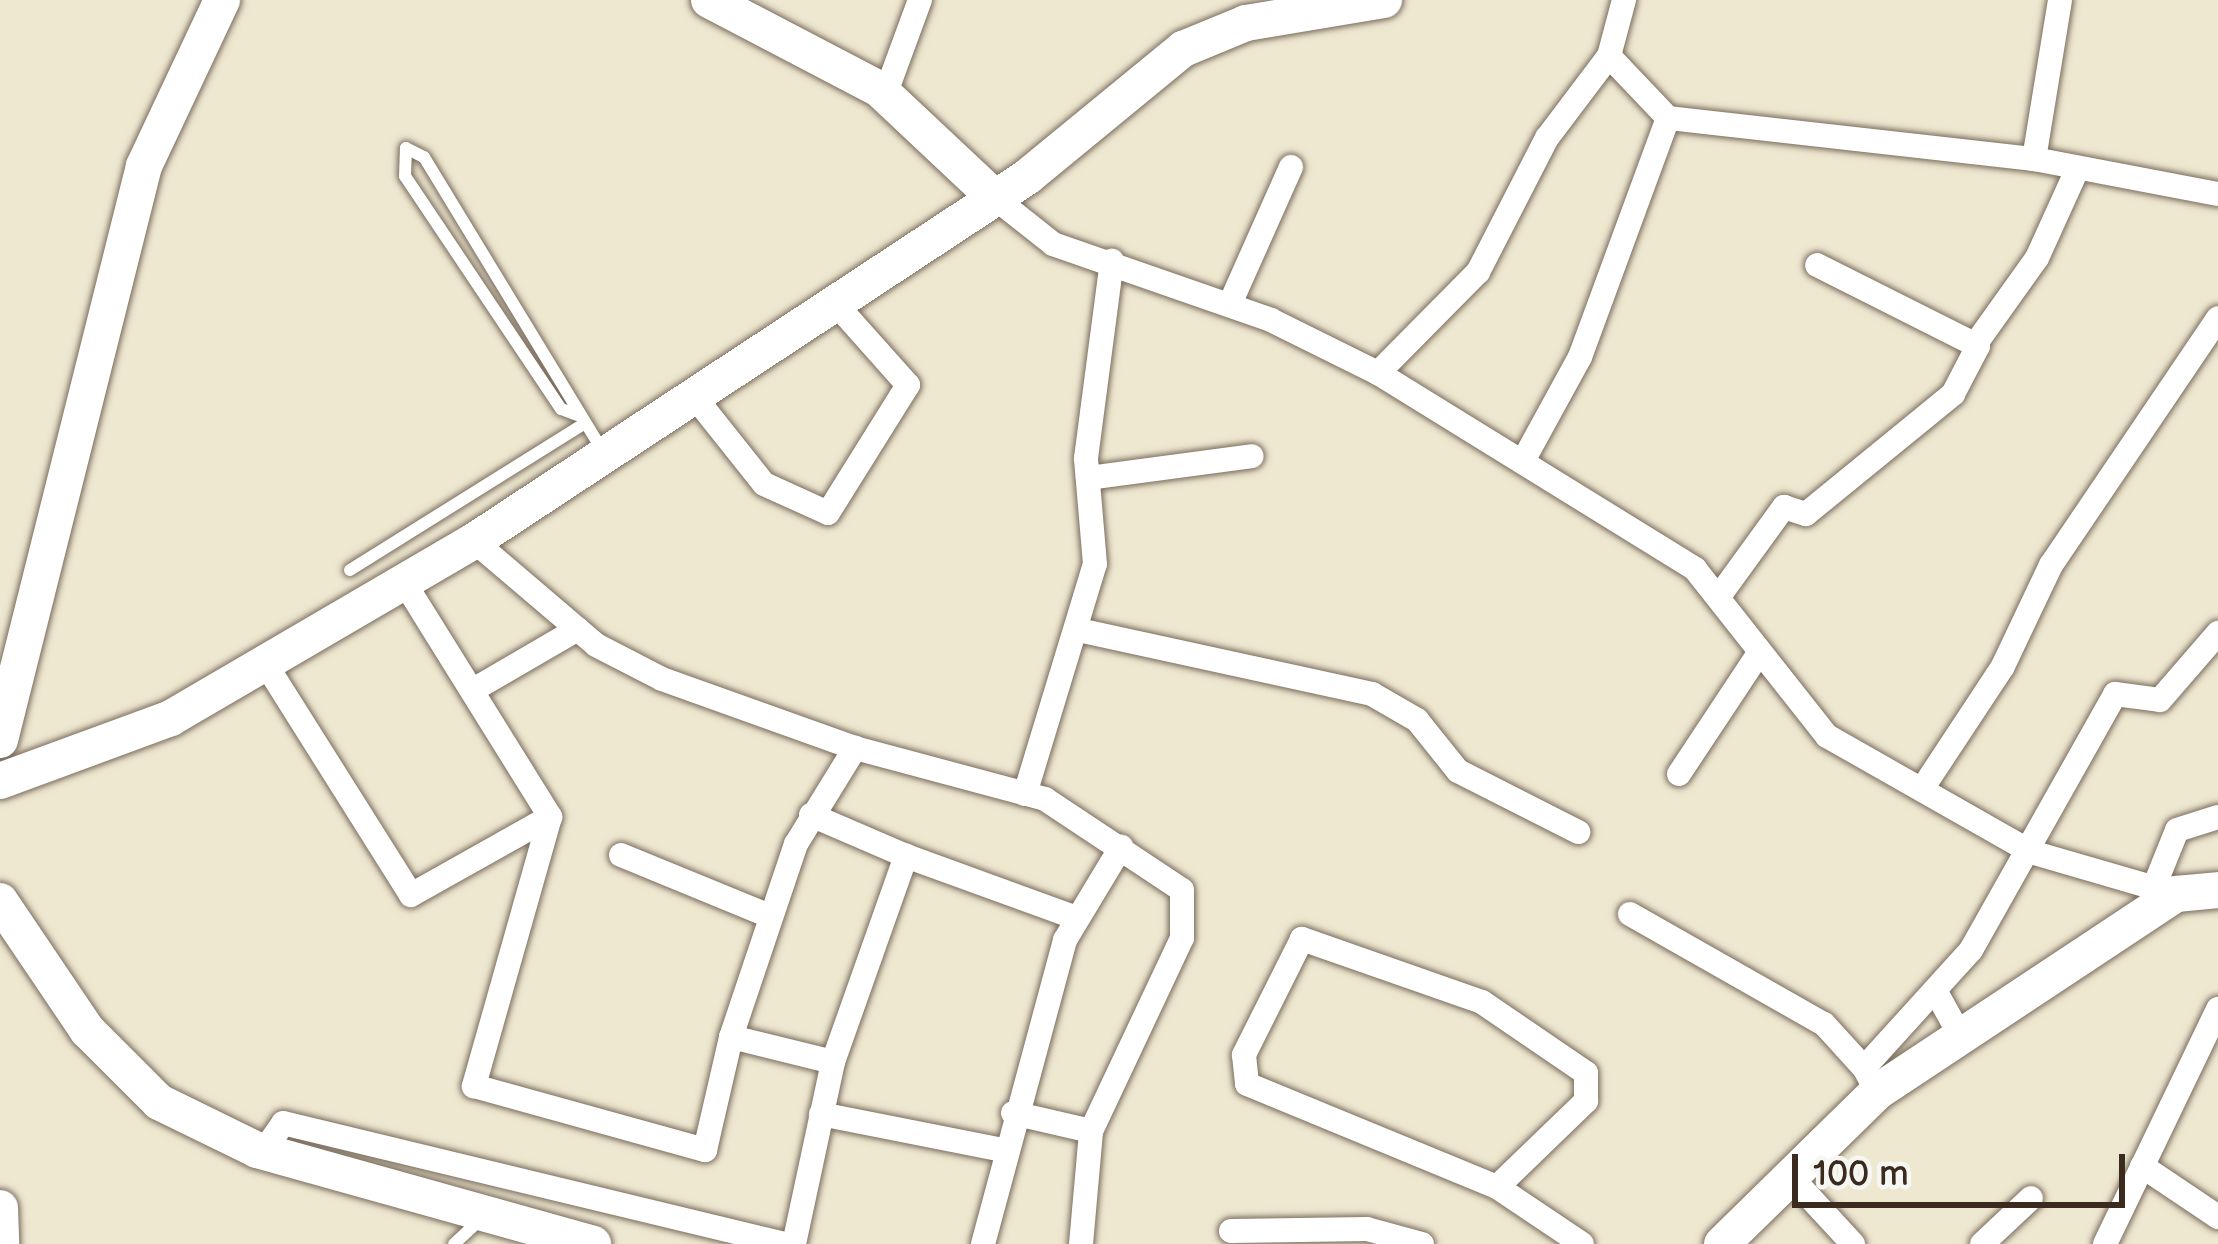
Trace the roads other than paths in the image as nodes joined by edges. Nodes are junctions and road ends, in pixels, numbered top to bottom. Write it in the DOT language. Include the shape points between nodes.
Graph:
graph roads {
  1 [pos="222,0"];
  2 [pos="709,0"];
  3 [pos="920,0"];
  4 [pos="1384,0"];
  5 [pos="1624,0"];
  6 [pos="2060,0"];
  7 [pos="1609,56"];
  8 [pos="885,95"];
  9 [pos="1668,118"];
  10 [pos="2034,159"];
  11 [pos="1291,167"];
  12 [pos="2077,170"];
  13 [pos="2218,194"];
  14 [pos="994,198"];
  15 [pos="1112,261"];
  16 [pos="1817,265"];
  17 [pos="835,303"];
  18 [pos="1230,304"];
  19 [pos="2218,318"];
  20 [pos="1977,342"];
  21 [pos="1378,373"];
  22 [pos="694,396"];
  23 [pos="589,431"];
  24 [pos="1252,456"];
  25 [pos="1523,461"];
  26 [pos="1088,478"];
  27 [pos="474,541"];
  28 [pos="350,570"];
  29 [pos="404,582"];
  30 [pos="1720,595"];
  31 [pos="578,629"];
  32 [pos="1083,631"];
  33 [pos="2218,633"];
  34 [pos="1759,653"];
  35 [pos="265,663"];
  36 [pos="473,690"];
  37 [pos="0,740"];
  38 [pos="855,748"];
  39 [pos="1678,774"];
  40 [pos="0,781"];
  41 [pos="1922,789"];
  42 [pos="1025,794"];
  43 [pos="812,815"];
  44 [pos="2218,817"];
  45 [pos="550,818"];
  46 [pos="1578,832"];
  47 [pos="1121,847"];
  48 [pos="2031,852"];
  49 [pos="622,855"];
  50 [pos="907,856"];
  51 [pos="2165,890"];
  52 [pos="2218,890"];
  53 [pos="0,901"];
  54 [pos="1630,914"];
  55 [pos="770,916"];
  56 [pos="1074,917"];
  57 [pos="1936,992"];
  58 [pos="2218,1009"];
  59 [pos="1960,1036"];
  60 [pos="731,1037"];
  61 [pos="833,1062"];
  62 [pos="1871,1080"];
  63 [pos="1013,1113"];
  64 [pos="821,1114"];
  65 [pos="1090,1131"];
  66 [pos="268,1138"];
  67 [pos="1002,1150"];
  68 [pos="2142,1166"];
  69 [pos="1792,1178"];
  70 [pos="1497,1187"];
  71 [pos="2031,1198"];
  72 [pos="0,1208"];
  73 [pos="488,1212"];
  74 [pos="2218,1216"];
  75 [pos="1231,1232"];
  76 [pos="1,1244"];
  77 [pos="454,1244"];
  78 [pos="592,1244"];
  79 [pos="789,1244"];
  80 [pos="983,1244"];
  81 [pos="1082,1244"];
  82 [pos="1422,1244"];
  83 [pos="1582,1244"];
  84 [pos="1723,1244"];
  85 [pos="1853,1244"];
  86 [pos="1982,1244"];
  87 [pos="2104,1244"];
  1 -- 37 [label="street" via="144,166"];
  2 -- 8 [label="street"];
  3 -- 8 [label="street"];
  4 -- 14 [label="street" via="1246,23 1183,49"];
  5 -- 7 [label="street"];
  6 -- 10 [label="street"];
  7 -- 9 [label="street"];
  7 -- 21 [label="street" via="1547,138 1478,272 1412,326"];
  8 -- 14 [label="street"];
  9 -- 10 [label="street"];
  9 -- 25 [label="street" via="1580,357"];
  10 -- 12 [label="street"];
  11 -- 18 [label="street"];
  12 -- 13 [label="street"];
  12 -- 20 [label="street" via="2037,258"];
  14 -- 15 [label="street" via="1053,244"];
  14 -- 17 [label="street"];
  15 -- 18 [label="street"];
  15 -- 26 [label="street"];
  16 -- 20 [label="street"];
  17 -- 22 [label="street"];
  17 -- 22 [label="street" via="908,385 828,513 764,484"];
  18 -- 21 [label="street"];
  19 -- 41 [label="street" via="2051,565 2003,666"];
  20 -- 30 [label="street" via="1953,394 1806,514 1784,507"];
  21 -- 25 [label="street"];
  22 -- 23 [label="street"];
  23 -- 23 [label="lane" via="561,409 405,176 406,148 424,157"];
  23 -- 27 [label="street"];
  23 -- 28 [label="lane"];
  24 -- 26 [label="street"];
  25 -- 30 [label="street" via="1642,532"];
  26 -- 32 [label="street" via="1095,564"];
  27 -- 29 [label="street"];
  27 -- 31 [label="street"];
  29 -- 35 [label="street"];
  29 -- 36 [label="street"];
  30 -- 34 [label="street"];
  31 -- 36 [label="street"];
  31 -- 38 [label="street" via="662,679"];
  32 -- 42 [label="street"];
  32 -- 46 [label="street" via="1386,700 1458,771"];
  33 -- 48 [label="street" via="2160,700 2115,694"];
  34 -- 39 [label="street"];
  34 -- 41 [label="street" via="1827,736"];
  35 -- 40 [label="street" via="171,718"];
  35 -- 45 [label="street" via="411,895"];
  36 -- 45 [label="street"];
  38 -- 42 [label="street"];
  38 -- 43 [label="street"];
  41 -- 48 [label="street"];
  42 -- 47 [label="street"];
  43 -- 50 [label="street"];
  43 -- 55 [label="street"];
  44 -- 51 [label="street" via="2177,830"];
  45 -- 60 [label="street" via="474,1086 705,1150"];
  47 -- 56 [label="street"];
  47 -- 65 [label="street" via="1183,890 1190,910"];
  48 -- 51 [label="street"];
  48 -- 57 [label="street"];
  49 -- 55 [label="street"];
  50 -- 56 [label="street"];
  50 -- 61 [label="street"];
  51 -- 52 [label="street"];
  51 -- 59 [label="street"];
  53 -- 66 [label="street" via="87,1030 158,1102"];
  54 -- 62 [label="street" via="1824,1024"];
  55 -- 60 [label="street"];
  56 -- 63 [label="street"];
  57 -- 59 [label="street"];
  57 -- 62 [label="street"];
  58 -- 68 [label="street"];
  59 -- 62 [label="street"];
  60 -- 61 [label="street"];
  61 -- 64 [label="street"];
  62 -- 69 [label="street"];
  63 -- 65 [label="street"];
  63 -- 67 [label="street"];
  64 -- 67 [label="street"];
  64 -- 79 [label="street"];
  65 -- 81 [label="street"];
  66 -- 73 [label="street"];
  66 -- 79 [label="street"];
  67 -- 80 [label="street"];
  68 -- 74 [label="street"];
  68 -- 87 [label="street"];
  69 -- 84 [label="street"];
  69 -- 85 [label="street"];
  70 -- 70 [label="street" via="1247,1084 1244,1055 1302,939 1482,1001 1586,1073 1586,1101"];
  70 -- 83 [label="street"];
  71 -- 86 [label="street"];
  72 -- 76 [label="street"];
  73 -- 77 [label="lane"];
  73 -- 78 [label="street"];
  75 -- 82 [label="street" via="1367,1229"];
}
